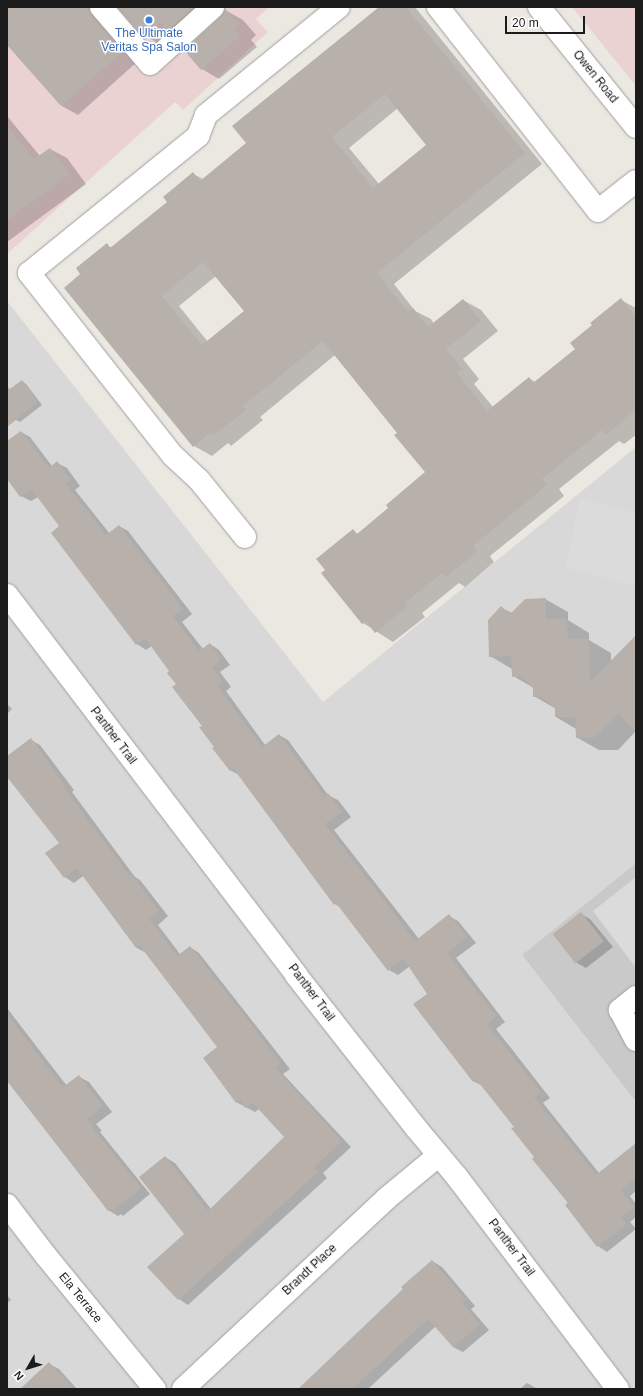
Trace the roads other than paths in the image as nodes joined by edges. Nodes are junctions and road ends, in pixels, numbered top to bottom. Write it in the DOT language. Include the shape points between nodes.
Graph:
graph roads {
  1 [pos="101,7"];
  2 [pos="213,7"];
  3 [pos="339,7"];
  4 [pos="438,7"];
  5 [pos="539,7"];
  6 [pos="636,127"];
  7 [pos="636,181"];
  8 [pos="245,536"];
  9 [pos="7,595"];
  10 [pos="636,997"];
  11 [pos="636,1040"];
  12 [pos="439,1155"];
  13 [pos="7,1205"];
  14 [pos="154,1389"];
  15 [pos="183,1389"];
  16 [pos="618,1389"];
  1 -- 2 [label="street" via="150,64"];
  3 -- 8 [label="street" via="206,115 198,136 29,273 173,456 199,480"];
  4 -- 7 [label="street" via="598,211"];
  5 -- 6 [label="street, Owen Road"];
  9 -- 12 [label="street, Panther Trail" via="296,975"];
  10 -- 11 [label="street" via="620,1010"];
  12 -- 15 [label="street, Brandt Place" via="387,1198"];
  12 -- 16 [label="street, Panther Trail"];
  13 -- 14 [label="street, Ela Terrace"];
}
